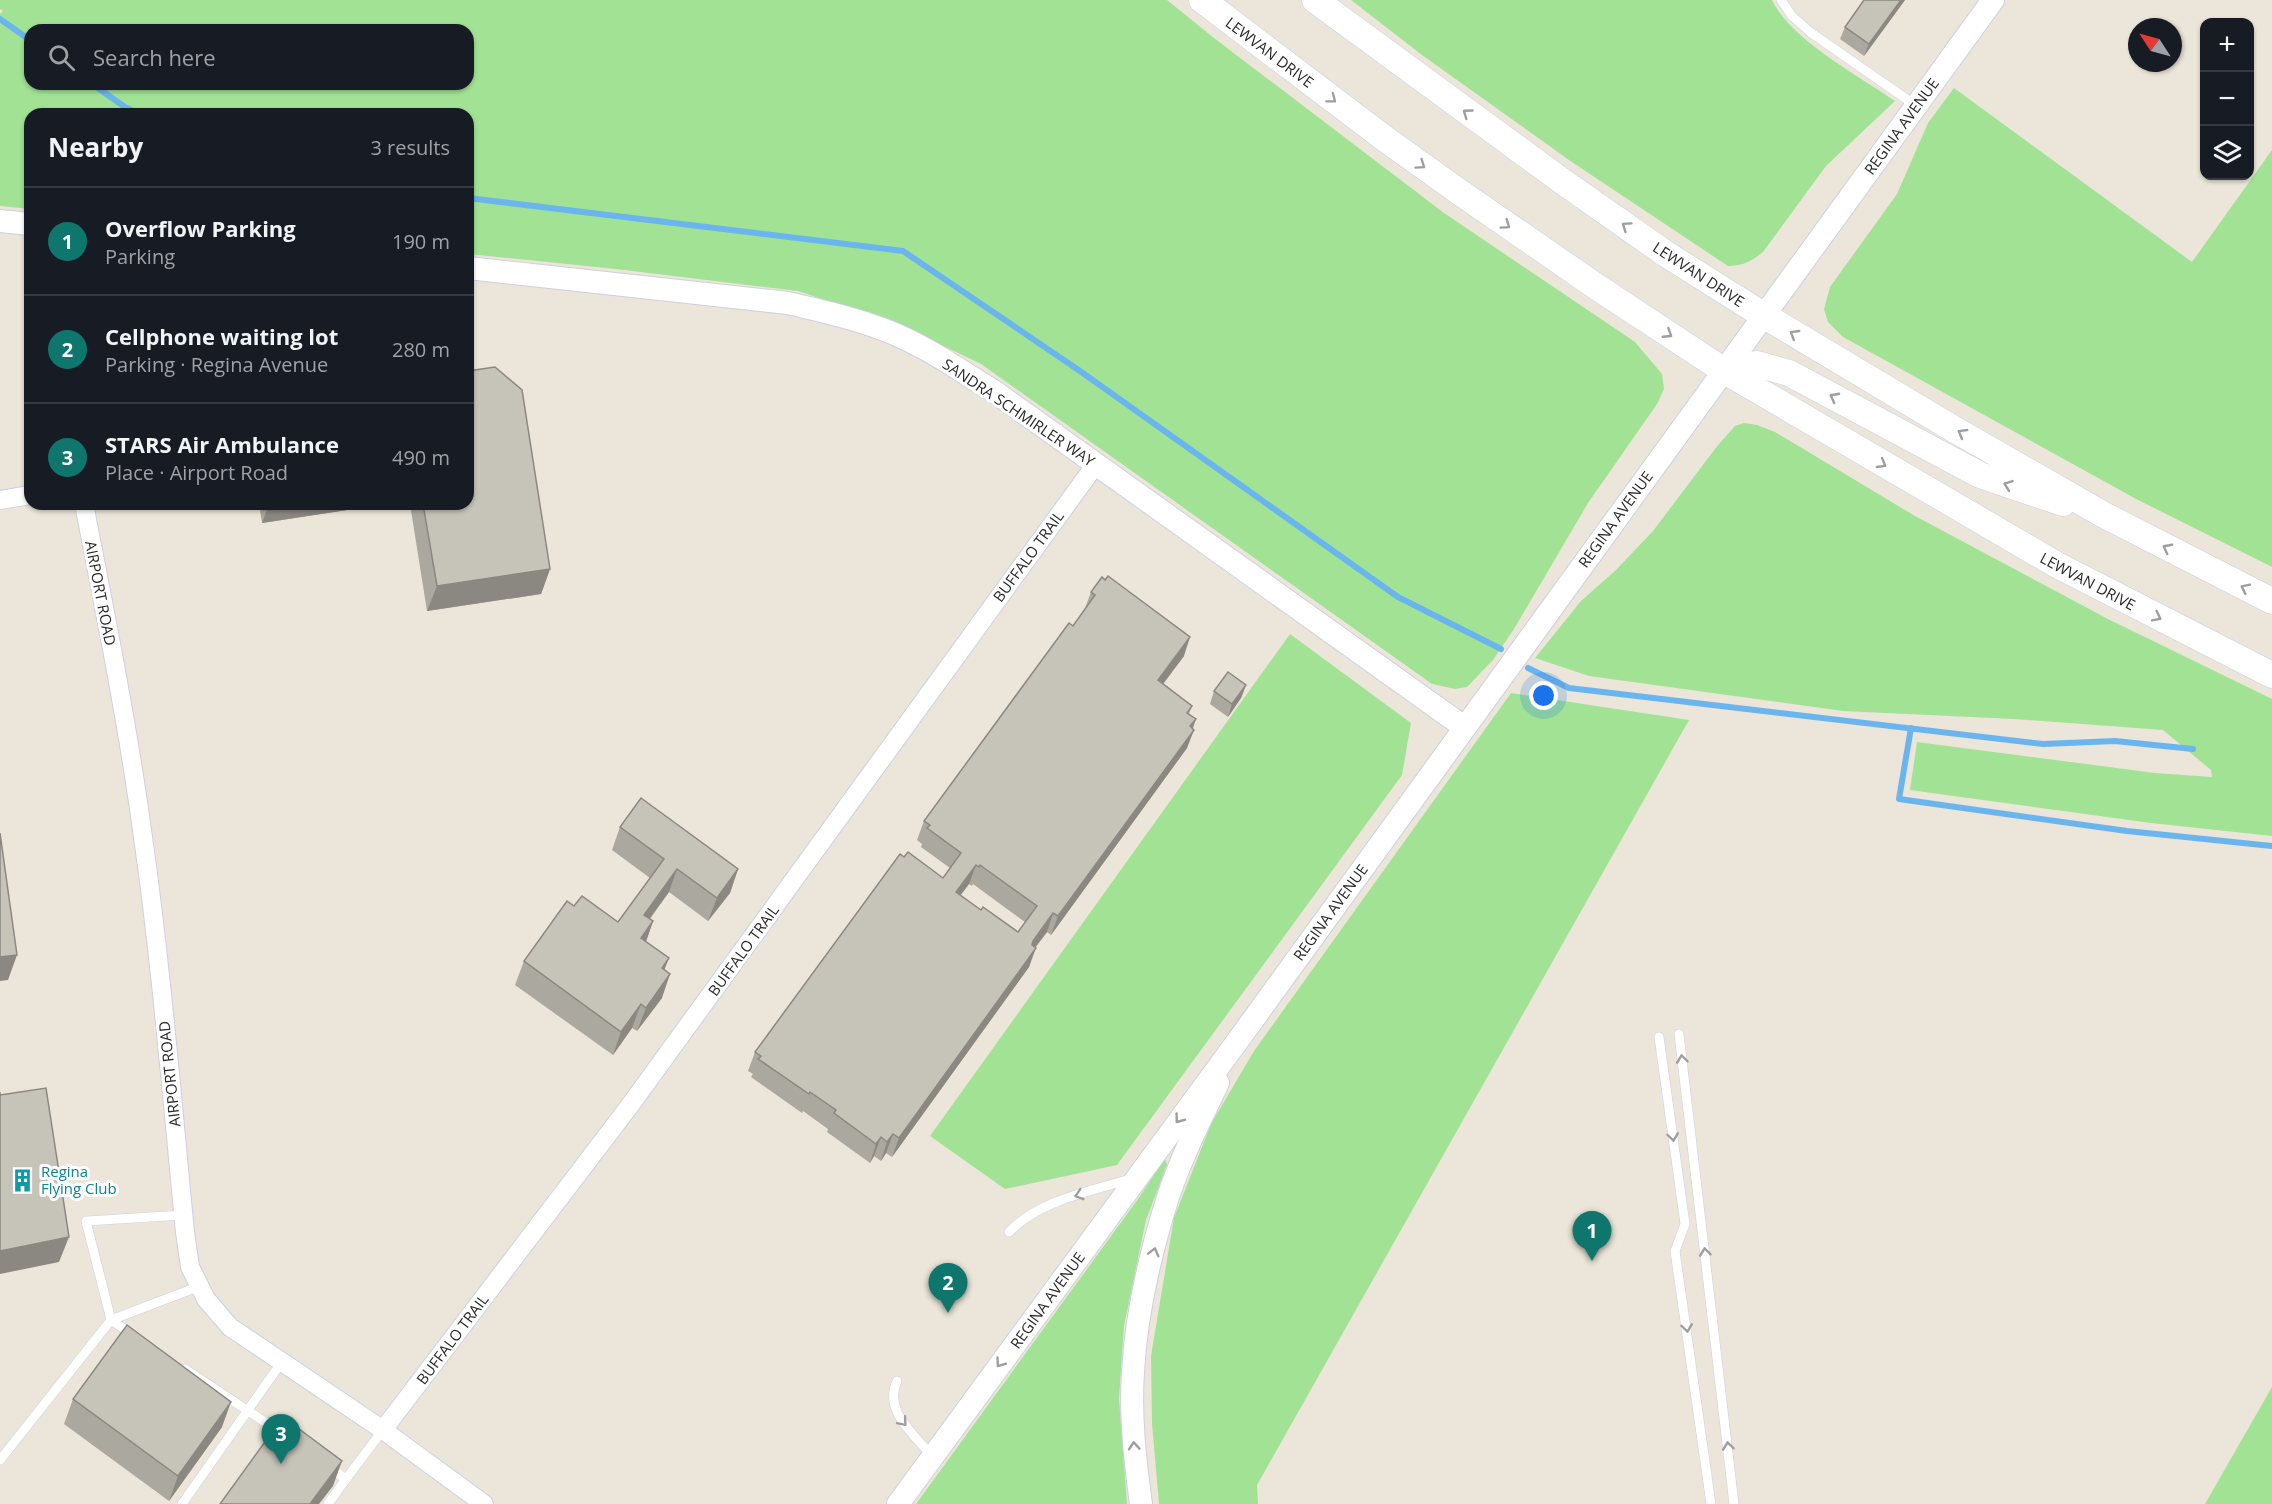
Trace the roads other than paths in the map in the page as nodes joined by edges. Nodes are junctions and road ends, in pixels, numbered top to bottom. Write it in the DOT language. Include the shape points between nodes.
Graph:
graph roads {
  1 [pos="1202,0"];
  2 [pos="1315,0"];
  3 [pos="1993,0"];
  4 [pos="1782,1"];
  5 [pos="1916,105"];
  6 [pos="0,221"];
  7 [pos="24,223"];
  8 [pos="474,269"];
  9 [pos="1763,315"];
  10 [pos="1723,370"];
  11 [pos="1096,464"];
  12 [pos="24,496"];
  13 [pos="0,500"];
  14 [pos="85,510"];
  15 [pos="2104,514"];
  16 [pos="2272,602"];
  17 [pos="2272,675"];
  18 [pos="1464,727"];
  19 [pos="1679,1034"];
  20 [pos="1659,1037"];
  21 [pos="1239,1038"];
  22 [pos="1135,1178"];
  23 [pos="183,1215"];
  24 [pos="1009,1232"];
  25 [pos="200,1286"];
  26 [pos="111,1320"];
  27 [pos="140,1339"];
  28 [pos="281,1363"];
  29 [pos="179,1365"];
  30 [pos="897,1381"];
  31 [pos="248,1409"];
  32 [pos="383,1430"];
  33 [pos="292,1441"];
  34 [pos="932,1457"];
  35 [pos="0,1460"];
  36 [pos="319,1460"];
  37 [pos="346,1479"];
  38 [pos="182,1504"];
  39 [pos="328,1504"];
  40 [pos="484,1504"];
  41 [pos="898,1504"];
  42 [pos="1141,1504"];
  43 [pos="1711,1504"];
  44 [pos="1734,1504"];
  1 -- 10 [label="main road, LEWVAN DRIVE, one-way" via="1440,178"];
  9 -- 2 [label="main road, LEWVAN DRIVE, one-way" via="1666,254 1562,181"];
  3 -- 5 [label="street, REGINA AVENUE"];
  4 -- 5 [label="lane" via="1810,32"];
  5 -- 9 [label="street, REGINA AVENUE"];
  6 -- 7 [label="street"];
  8 -- 11 [label="street, SANDRA SCHMIRLER WAY" via="788,303 891,332 995,392"];
  9 -- 10 [label="street, REGINA AVENUE"];
  15 -- 9 [label="main road, LEWVAN DRIVE, one-way"];
  15 -- 10 [label="main road, LEWVAN DRIVE, one-way" via="1980,475 1789,373 1758,363"];
  10 -- 17 [label="main road, LEWVAN DRIVE, one-way" via="2057,565"];
  10 -- 18 [label="street, REGINA AVENUE"];
  11 -- 18 [label="street, SANDRA SCHMIRLER WAY"];
  11 -- 32 [label="street, BUFFALO TRAIL" via="631,1104"];
  12 -- 13 [label="street"];
  14 -- 23 [label="street, AIRPORT ROAD" via="142,829"];
  16 -- 15 [label="main road, LEWVAN DRIVE, one-way"];
  18 -- 21 [label="street, REGINA AVENUE"];
  44 -- 19 [label="lane, one-way"];
  20 -- 43 [label="lane, one-way" via="1685,1224 1675,1251"];
  21 -- 22 [label="street, REGINA AVENUE, one-way"];
  42 -- 21 [label="street, REGINA AVENUE, one-way" via="1132,1418 1141,1309 1169,1196"];
  22 -- 24 [label="lane, one-way" via="1056,1202"];
  22 -- 34 [label="street, REGINA AVENUE, one-way"];
  23 -- 25 [label="street, AIRPORT ROAD" via="190,1267"];
  23 -- 26 [label="lane" via="86,1221"];
  25 -- 26 [label="lane"];
  25 -- 28 [label="street, AIRPORT ROAD" via="230,1327"];
  26 -- 27 [label="lane"];
  26 -- 35 [label="lane"];
  28 -- 31 [label="lane"];
  28 -- 32 [label="street, AIRPORT ROAD"];
  29 -- 31 [label="lane"];
  30 -- 34 [label="lane, one-way" via="892,1396 896,1414"];
  31 -- 33 [label="lane"];
  31 -- 38 [label="lane"];
  32 -- 37 [label="lane"];
  32 -- 40 [label="street, AIRPORT ROAD"];
  34 -- 41 [label="street, REGINA AVENUE"];
  36 -- 37 [label="lane"];
  37 -- 39 [label="lane"];
}
